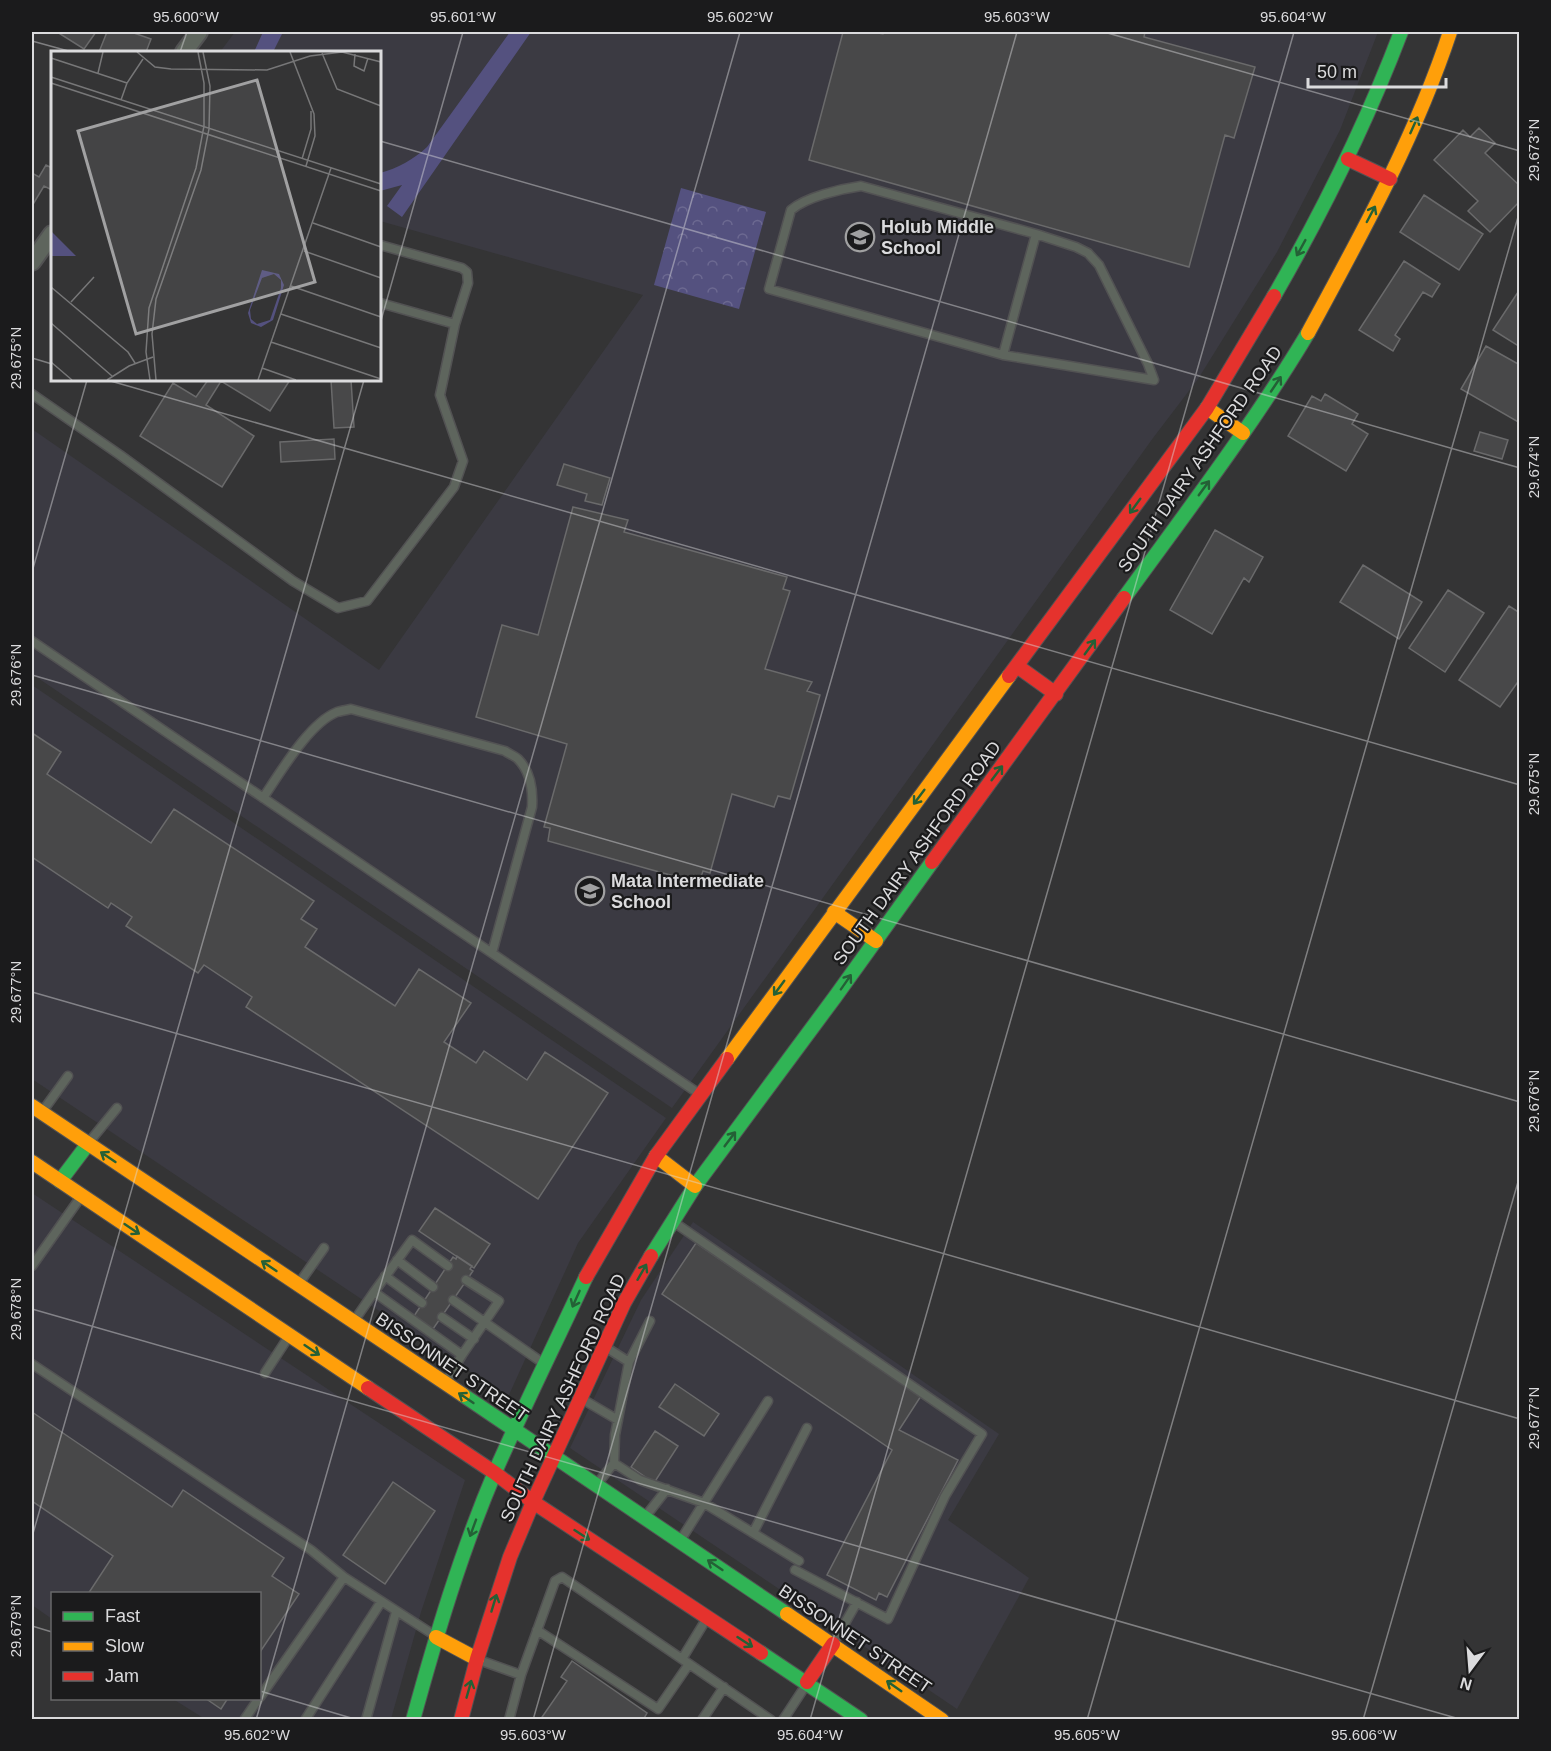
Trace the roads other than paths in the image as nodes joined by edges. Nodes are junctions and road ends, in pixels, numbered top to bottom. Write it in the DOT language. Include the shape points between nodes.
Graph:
graph roads {
  1 [pos="199,32"];
  2 [pos="1401,32"];
  3 [pos="1450,32"];
  4 [pos="185,51"];
  5 [pos="1348,159"];
  6 [pos="1390,179"];
  7 [pos="1036,234"];
  8 [pos="51,235"];
  9 [pos="381,245"];
  10 [pos="32,262"];
  11 [pos="381,303"];
  12 [pos="455,324"];
  13 [pos="1003,355"];
  14 [pos="32,394"];
  15 [pos="1207,408"];
  16 [pos="1243,433"];
  17 [pos="32,641"];
  18 [pos="1017,666"];
  19 [pos="1056,694"];
  20 [pos="263,798"];
  21 [pos="834,912"];
  22 [pos="876,941"];
  23 [pos="492,953"];
  24 [pos="68,1076"];
  25 [pos="701,1095"];
  26 [pos="117,1108"];
  27 [pos="37,1109"];
  28 [pos="88,1144"];
  29 [pos="656,1156"];
  30 [pos="32,1162"];
  31 [pos="60,1181"];
  32 [pos="695,1186"];
  33 [pos="81,1195"];
  34 [pos="673,1221"];
  35 [pos="324,1248"];
  36 [pos="397,1260"];
  37 [pos="32,1266"];
  38 [pos="448,1266"];
  39 [pos="385,1276"];
  40 [pos="466,1280"];
  41 [pos="298,1286"];
  42 [pos="433,1287"];
  43 [pos="374,1292"];
  44 [pos="453,1300"];
  45 [pos="422,1303"];
  46 [pos="442,1317"];
  47 [pos="650,1321"];
  48 [pos="353,1323"];
  49 [pos="484,1323"];
  50 [pos="290,1335"];
  51 [pos="474,1339"];
  52 [pos="605,1347"];
  53 [pos="462,1355"];
  54 [pos="629,1362"];
  55 [pos="32,1364"];
  56 [pos="546,1365"];
  57 [pos="265,1373"];
  58 [pos="444,1383"];
  59 [pos="581,1398"];
  60 [pos="768,1401"];
  61 [pos="618,1420"];
  62 [pos="807,1428"];
  63 [pos="515,1431"];
  64 [pos="554,1457"];
  65 [pos="614,1463"];
  66 [pos="495,1473"];
  67 [pos="596,1485"];
  68 [pos="667,1489"];
  69 [pos="533,1502"];
  70 [pos="704,1503"];
  71 [pos="645,1517"];
  72 [pos="753,1533"];
  73 [pos="680,1541"];
  74 [pos="344,1577"];
  75 [pos="381,1602"];
  76 [pos="857,1602"];
  77 [pos="396,1612"];
  78 [pos="707,1617"];
  79 [pos="537,1630"];
  80 [pos="436,1637"];
  81 [pos="833,1644"];
  82 [pos="477,1659"];
  83 [pos="685,1661"];
  84 [pos="521,1675"];
  85 [pos="807,1683"];
  86 [pos="723,1687"];
  87 [pos="261,1695"];
  88 [pos="258,1700"];
  89 [pos="658,1709"];
  90 [pos="767,1718"];
  91 [pos="244,1719"];
  92 [pos="305,1719"];
  93 [pos="366,1719"];
  94 [pos="413,1719"];
  95 [pos="461,1719"];
  96 [pos="509,1719"];
  97 [pos="657,1719"];
  98 [pos="702,1719"];
  99 [pos="783,1719"];
  100 [pos="861,1719"];
  101 [pos="942,1719"];
  1 -- 4 [label="street"];
  2 -- 5 [label="main road, SOUTH DAIRY ASHFORD ROAD"];
  6 -- 3 [label="main road, SOUTH DAIRY ASHFORD ROAD, one-way"];
  5 -- 6 [label="main road"];
  5 -- 15 [label="main road, SOUTH DAIRY ASHFORD ROAD, one-way" via="1281,285"];
  16 -- 6 [label="main road, SOUTH DAIRY ASHFORD ROAD, one-way" via="1308,332"];
  7 -- 13 [label="lane"];
  7 -- 13 [label="lane" via="1076,247 1099,265 1154,380"];
  7 -- 13 [label="lane" via="861,186 844,189 791,210 769,289"];
  8 -- 10 [label="street"];
  9 -- 12 [label="lane" via="467,272 468,283"];
  11 -- 12 [label="lane"];
  12 -- 14 [label="lane" via="440,395 463,461 454,487 367,601 338,608 293,582"];
  15 -- 16 [label="main road"];
  15 -- 18 [label="main road, SOUTH DAIRY ASHFORD ROAD, one-way"];
  19 -- 16 [label="main road, SOUTH DAIRY ASHFORD ROAD, one-way"];
  17 -- 20 [label="lane"];
  18 -- 19 [label="main road"];
  18 -- 21 [label="main road, SOUTH DAIRY ASHFORD ROAD, one-way"];
  22 -- 19 [label="main road, SOUTH DAIRY ASHFORD ROAD, one-way"];
  20 -- 23 [label="lane"];
  20 -- 23 [label="lane" via="306,737 324,720 351,709 505,751 519,759 533,789 532,807"];
  21 -- 22 [label="main road"];
  21 -- 25 [label="main road, SOUTH DAIRY ASHFORD ROAD, one-way"];
  32 -- 22 [label="main road, SOUTH DAIRY ASHFORD ROAD, one-way"];
  23 -- 25 [label="lane"];
  24 -- 27 [label="lane"];
  25 -- 29 [label="main road, SOUTH DAIRY ASHFORD ROAD"];
  26 -- 28 [label="lane"];
  27 -- 28 [label="main road, BISSONNET STREET"];
  28 -- 31 [label="main road"];
  41 -- 28 [label="main road, BISSONNET STREET, one-way"];
  29 -- 32 [label="main road"];
  29 -- 56 [label="main road, SOUTH DAIRY ASHFORD ROAD, one-way" via="589,1272"];
  30 -- 31 [label="main road"];
  31 -- 33 [label="main road"];
  32 -- 34 [label="main road, SOUTH DAIRY ASHFORD ROAD"];
  33 -- 37 [label="lane"];
  33 -- 50 [label="main road, one-way"];
  52 -- 34 [label="main road, SOUTH DAIRY ASHFORD ROAD, one-way" via="624,1304"];
  34 -- 76 [label="lane" via="982,1434 945,1496 888,1619"];
  35 -- 41 [label="lane"];
  36 -- 38 [label="lane" via="412,1240"];
  36 -- 39 [label="lane"];
  36 -- 42 [label="lane"];
  39 -- 43 [label="lane"];
  39 -- 45 [label="lane"];
  40 -- 49 [label="lane" via="499,1301"];
  41 -- 48 [label="main road, BISSONNET STREET"];
  43 -- 48 [label="lane"];
  43 -- 53 [label="lane"];
  44 -- 49 [label="lane"];
  46 -- 51 [label="lane"];
  47 -- 54 [label="lane"];
  48 -- 58 [label="main road, BISSONNET STREET"];
  49 -- 51 [label="lane"];
  49 -- 56 [label="lane"];
  50 -- 57 [label="lane"];
  50 -- 66 [label="main road, one-way"];
  51 -- 53 [label="lane"];
  52 -- 54 [label="lane"];
  52 -- 59 [label="main road, SOUTH DAIRY ASHFORD ROAD"];
  53 -- 58 [label="lane"];
  54 -- 61 [label="lane"];
  55 -- 74 [label="lane" via="311,1550"];
  56 -- 63 [label="main road, SOUTH DAIRY ASHFORD ROAD"];
  63 -- 58 [label="main road, BISSONNET STREET, one-way"];
  59 -- 61 [label="lane"];
  59 -- 64 [label="main road, SOUTH DAIRY ASHFORD ROAD"];
  60 -- 70 [label="lane"];
  61 -- 65 [label="lane"];
  62 -- 72 [label="lane"];
  63 -- 64 [label="main road, BISSONNET STREET"];
  63 -- 66 [label="main road, SOUTH DAIRY ASHFORD ROAD"];
  64 -- 67 [label="main road, BISSONNET STREET"];
  64 -- 69 [label="main road, SOUTH DAIRY ASHFORD ROAD"];
  65 -- 67 [label="lane"];
  65 -- 68 [label="lane" via="640,1480"];
  66 -- 69 [label="main road"];
  66 -- 80 [label="main road, SOUTH DAIRY ASHFORD ROAD, one-way"];
  67 -- 71 [label="main road, BISSONNET STREET"];
  68 -- 70 [label="lane"];
  68 -- 71 [label="lane"];
  69 -- 78 [label="main road, one-way"];
  82 -- 69 [label="main road, SOUTH DAIRY ASHFORD ROAD, one-way" via="510,1557"];
  70 -- 72 [label="lane"];
  70 -- 73 [label="lane"];
  71 -- 73 [label="main road, BISSONNET STREET"];
  72 -- 76 [label="lane" via="797,1566"];
  81 -- 73 [label="main road, BISSONNET STREET, one-way"];
  74 -- 75 [label="lane"];
  74 -- 87 [label="lane"];
  75 -- 77 [label="lane"];
  75 -- 92 [label="lane"];
  76 -- 81 [label="lane"];
  77 -- 80 [label="lane"];
  77 -- 93 [label="lane"];
  78 -- 83 [label="lane"];
  78 -- 85 [label="main road, one-way"];
  79 -- 83 [label="lane" via="555,1581 562,1577"];
  79 -- 84 [label="lane"];
  79 -- 89 [label="lane"];
  80 -- 82 [label="main road"];
  80 -- 94 [label="main road, SOUTH DAIRY ASHFORD ROAD"];
  81 -- 85 [label="main road"];
  101 -- 81 [label="main road, BISSONNET STREET, one-way"];
  82 -- 84 [label="lane"];
  95 -- 82 [label="main road, SOUTH DAIRY ASHFORD ROAD, one-way"];
  83 -- 86 [label="lane"];
  83 -- 89 [label="lane"];
  84 -- 96 [label="lane"];
  85 -- 99 [label="lane"];
  85 -- 100 [label="main road"];
  86 -- 90 [label="lane"];
  86 -- 98 [label="lane"];
  88 -- 91 [label="lane"];
  89 -- 97 [label="lane"];
}
